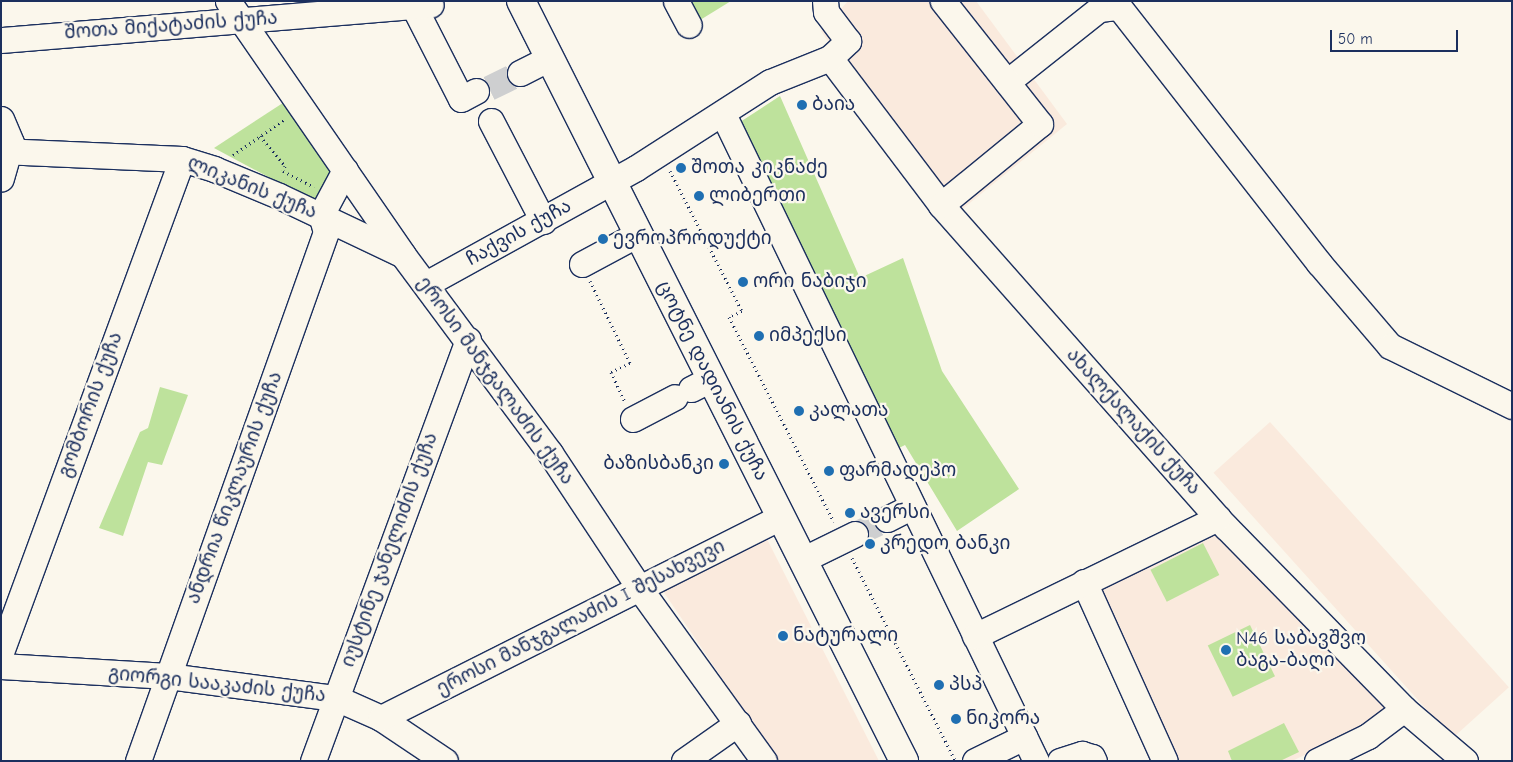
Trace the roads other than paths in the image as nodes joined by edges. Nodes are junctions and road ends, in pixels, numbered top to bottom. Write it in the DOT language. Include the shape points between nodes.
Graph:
graph roads {
  1 [pos="228,1"];
  2 [pos="521,1"];
  3 [pos="676,1"];
  4 [pos="826,1"];
  5 [pos="943,1"];
  6 [pos="424,4"];
  7 [pos="1116,4"];
  8 [pos="243,21"];
  9 [pos="689,25"];
  10 [pos="1,40"];
  11 [pos="549,58"];
  12 [pos="830,58"];
  13 [pos="520,73"];
  14 [pos="1007,82"];
  15 [pos="482,90"];
  16 [pos="723,114"];
  17 [pos="1,119"];
  18 [pos="491,121"];
  19 [pos="6,151"];
  20 [pos="182,159"];
  21 [pos="345,170"];
  22 [pos="1,179"];
  23 [pos="612,181"];
  24 [pos="941,205"];
  25 [pos="372,210"];
  26 [pos="321,215"];
  27 [pos="543,221"];
  28 [pos="350,230"];
  29 [pos="638,234"];
  30 [pos="403,255"];
  31 [pos="582,264"];
  32 [pos="426,284"];
  33 [pos="468,340"];
  34 [pos="692,389"];
  35 [pos="1512,406"];
  36 [pos="633,419"];
  37 [pos="912,506"];
  38 [pos="781,517"];
  39 [pos="1218,518"];
  40 [pos="887,519"];
  41 [pos="849,537"];
  42 [pos="802,560"];
  43 [pos="1084,582"];
  44 [pos="640,588"];
  45 [pos="975,636"];
  46 [pos="1,652"];
  47 [pos="1,666"];
  48 [pos="168,676"];
  49 [pos="336,698"];
  50 [pos="1404,709"];
  51 [pos="381,718"];
  52 [pos="738,723"];
  53 [pos="1024,737"];
  54 [pos="138,761"];
  55 [pos="313,761"];
  56 [pos="445,761"];
  57 [pos="684,761"];
  58 [pos="764,761"];
  59 [pos="904,761"];
  60 [pos="975,761"];
  61 [pos="1036,761"];
  62 [pos="1060,761"];
  63 [pos="1094,761"];
  64 [pos="1165,761"];
  65 [pos="1317,761"];
  66 [pos="1465,761"];
  1 -- 8 [label="street, ეროსი მანჯგალაძის ქუჩა"];
  2 -- 11 [label="main road, ცოტნე დადიანის ქუჩა"];
  3 -- 9 [label="street"];
  4 -- 12 [label="street" via="826,12 848,41"];
  5 -- 14 [label="street"];
  6 -- 8 [label="street, შოთა მიქატაძის ქუჩა"];
  6 -- 15 [label="street" via="461,99"];
  7 -- 14 [label="street" via="1099,9"];
  7 -- 35 [label="street" via="1319,263 1390,346"];
  8 -- 10 [label="street, შოთა მიქატაძის ქუჩა"];
  8 -- 21 [label="street, ეროსი მანჯგალაძის ქუჩა"];
  11 -- 13 [label="street"];
  11 -- 23 [label="main road, ცოტნე დადიანის ქუჩა"];
  12 -- 16 [label="street, ჩაქვის ქუჩა" via="770,82"];
  12 -- 24 [label="street, ახალქალაქის ქუჩა"];
  14 -- 24 [label="street" via="1040,124"];
  16 -- 23 [label="street, ჩაქვის ქუჩა"];
  16 -- 37 [label="street"];
  17 -- 19 [label="street" via="10,134"];
  18 -- 27 [label="street"];
  19 -- 20 [label="street, ლიკანის ქუჩა"];
  19 -- 22 [label="street"];
  20 -- 26 [label="street, ლიკანის ქუჩა" via="214,168"];
  20 -- 46 [label="street, გომბორის ქუჩა"];
  21 -- 25 [label="street, ეროსი მანჯგალაძის ქუჩა"];
  21 -- 26 [label="street"];
  23 -- 27 [label="street, ჩაქვის ქუჩა"];
  23 -- 29 [label="main road, ცოტნე დადიანის ქუჩა"];
  24 -- 39 [label="street, ახალქალაქის ქუჩა"];
  25 -- 26 [label="street"];
  25 -- 28 [label="street" via="364,226"];
  25 -- 30 [label="street, ეროსი მანჯგალაძის ქუჩა"];
  26 -- 28 [label="street, ლიკანის ქუჩა"];
  26 -- 48 [label="street, ანდრია წიკლაურის ქუჩა" via="326,232"];
  27 -- 32 [label="street, ჩაქვის ქუჩა"];
  28 -- 30 [label="street, ლიკანის ქუჩა"];
  29 -- 31 [label="street"];
  29 -- 34 [label="main road, ცოტნე დადიანის ქუჩა"];
  30 -- 32 [label="street, ეროსი მანჯგალაძის ქუჩა"];
  32 -- 33 [label="street, ეროსი მანჯგალაძის ქუჩა"];
  33 -- 44 [label="street, ეროსი მანჯგალაძის ქუჩა" via="550,453"];
  33 -- 49 [label="street, იუსტინე ჯანელიძის ქუჩა"];
  34 -- 36 [label="street"];
  34 -- 38 [label="main road, ცოტნე დადიანის ქუჩა"];
  37 -- 40 [label="street"];
  37 -- 45 [label="street"];
  38 -- 42 [label="main road, ცოტნე დადიანის ქუჩა"];
  38 -- 44 [label="street, ეროსი მანჯგალაძის I შესახვევი"];
  39 -- 43 [label="street"];
  39 -- 50 [label="street, ახალქალაქის ქუჩა"];
  41 -- 42 [label="street"];
  42 -- 59 [label="main road, ცოტნე დადიანის ქუჩა"];
  43 -- 45 [label="street"];
  43 -- 64 [label="street"];
  44 -- 51 [label="street, ეროსი მანჯგალაძის I შესახვევი"];
  44 -- 52 [label="street, ეროსი მანჯგალაძის ქუჩა"];
  45 -- 53 [label="street"];
  47 -- 48 [label="street, გიორგი სააკაძის ქუჩა"];
  48 -- 49 [label="street, გიორგი სააკაძის ქუჩა"];
  48 -- 54 [label="street, ანდრია წიკლაურის ქუჩა"];
  49 -- 51 [label="street, გიორგი სააკაძის ქუჩა"];
  49 -- 55 [label="street, იუსტინე ჯანელიძის ქუჩა"];
  50 -- 65 [label="street" via="1368,736"];
  50 -- 66 [label="street, ახალქალაქის ქუჩა"];
  51 -- 56 [label="street, გიორგი სააკაძის ქუჩა"];
  52 -- 57 [label="street"];
  52 -- 58 [label="street, ეროსი მანჯგალაძის ქუჩა"];
  53 -- 60 [label="street"];
  53 -- 61 [label="street"];
  62 -- 63 [label="street" via="1082,754"];
}
